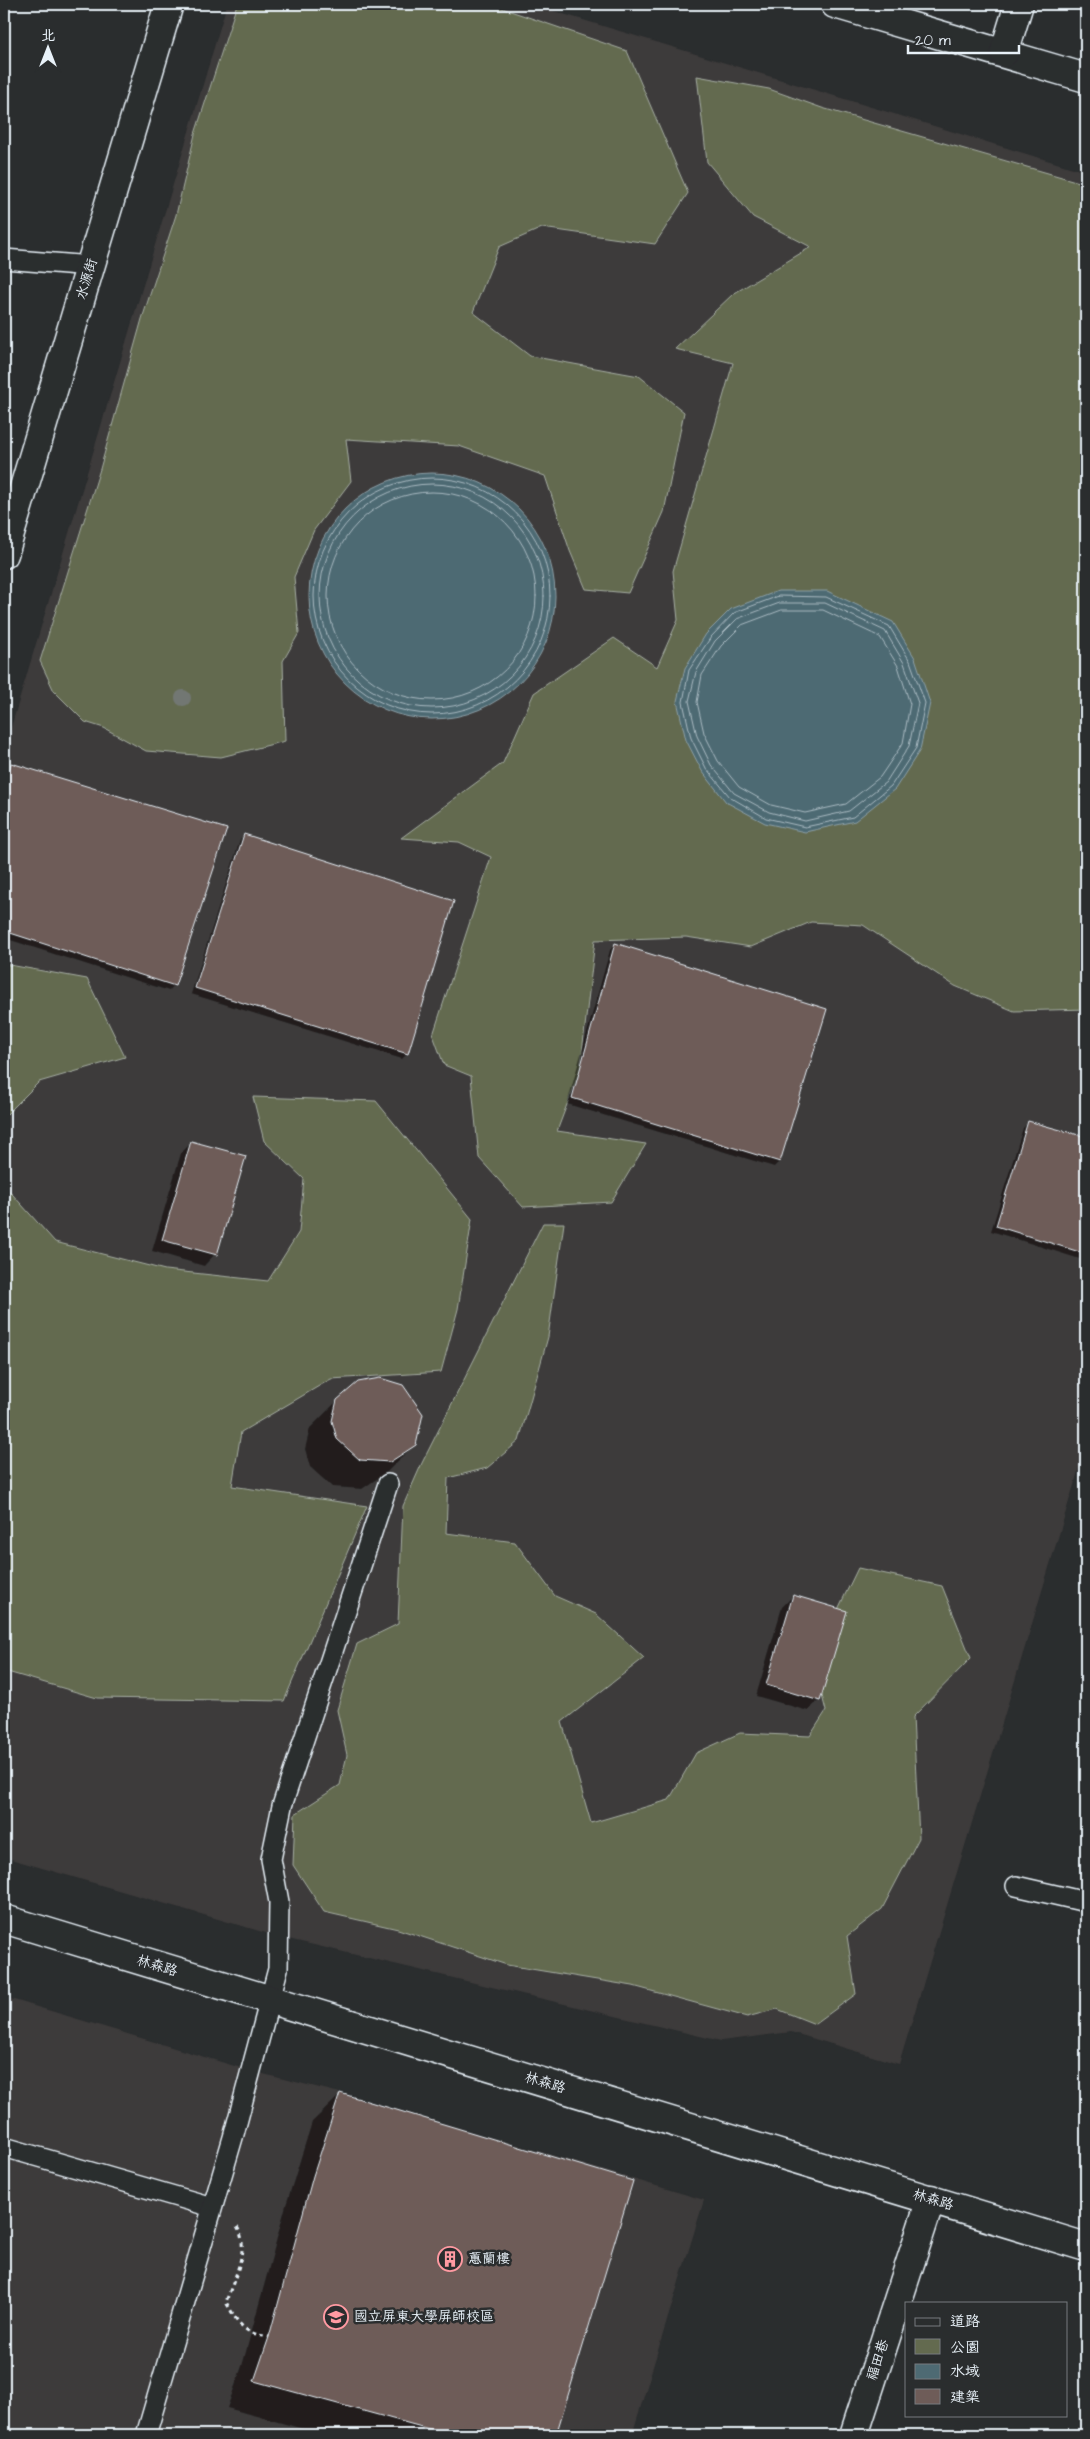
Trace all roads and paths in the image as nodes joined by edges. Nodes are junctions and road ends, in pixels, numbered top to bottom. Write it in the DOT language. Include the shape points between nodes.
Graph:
graph roads {
  1 [pos="169,4"];
  2 [pos="835,4"];
  3 [pos="1020,4"];
  4 [pos="1004,53"];
  5 [pos="1086,78"];
  6 [pos="4,259"];
  7 [pos="90,266"];
  8 [pos="4,551"];
  9 [pos="388,1484"];
  10 [pos="1016,1886"];
  11 [pos="1086,1902"];
  12 [pos="4,1919"];
  13 [pos="271,2001"];
  14 [pos="4,2147"];
  15 [pos="930,2199"];
  16 [pos="212,2207"];
  17 [pos="1086,2247"];
  18 [pos="269,2337"];
  19 [pos="146,2435"];
  20 [pos="854,2435"];
  1 -- 7 [label="street, 水源街"];
  2 -- 4 [label="street"];
  3 -- 4 [label="street"];
  4 -- 5 [label="street"];
  6 -- 7 [label="lane"];
  7 -- 8 [label="street, 水源街"];
  9 -- 13 [label="lane" via="282,1806 271,1859 279,1902 280,1937"];
  10 -- 11 [label="lane"];
  12 -- 13 [label="street, 林森路"];
  13 -- 15 [label="street, 林森路"];
  13 -- 16 [label="lane"];
  14 -- 16 [label="lane"];
  15 -- 17 [label="street, 林森路"];
  15 -- 20 [label="street, 福田巷"];
  16 -- 18 [label="path" via="229,2214 240,2232 242,2252 226,2302 250,2334"];
  16 -- 19 [label="lane"];
}
